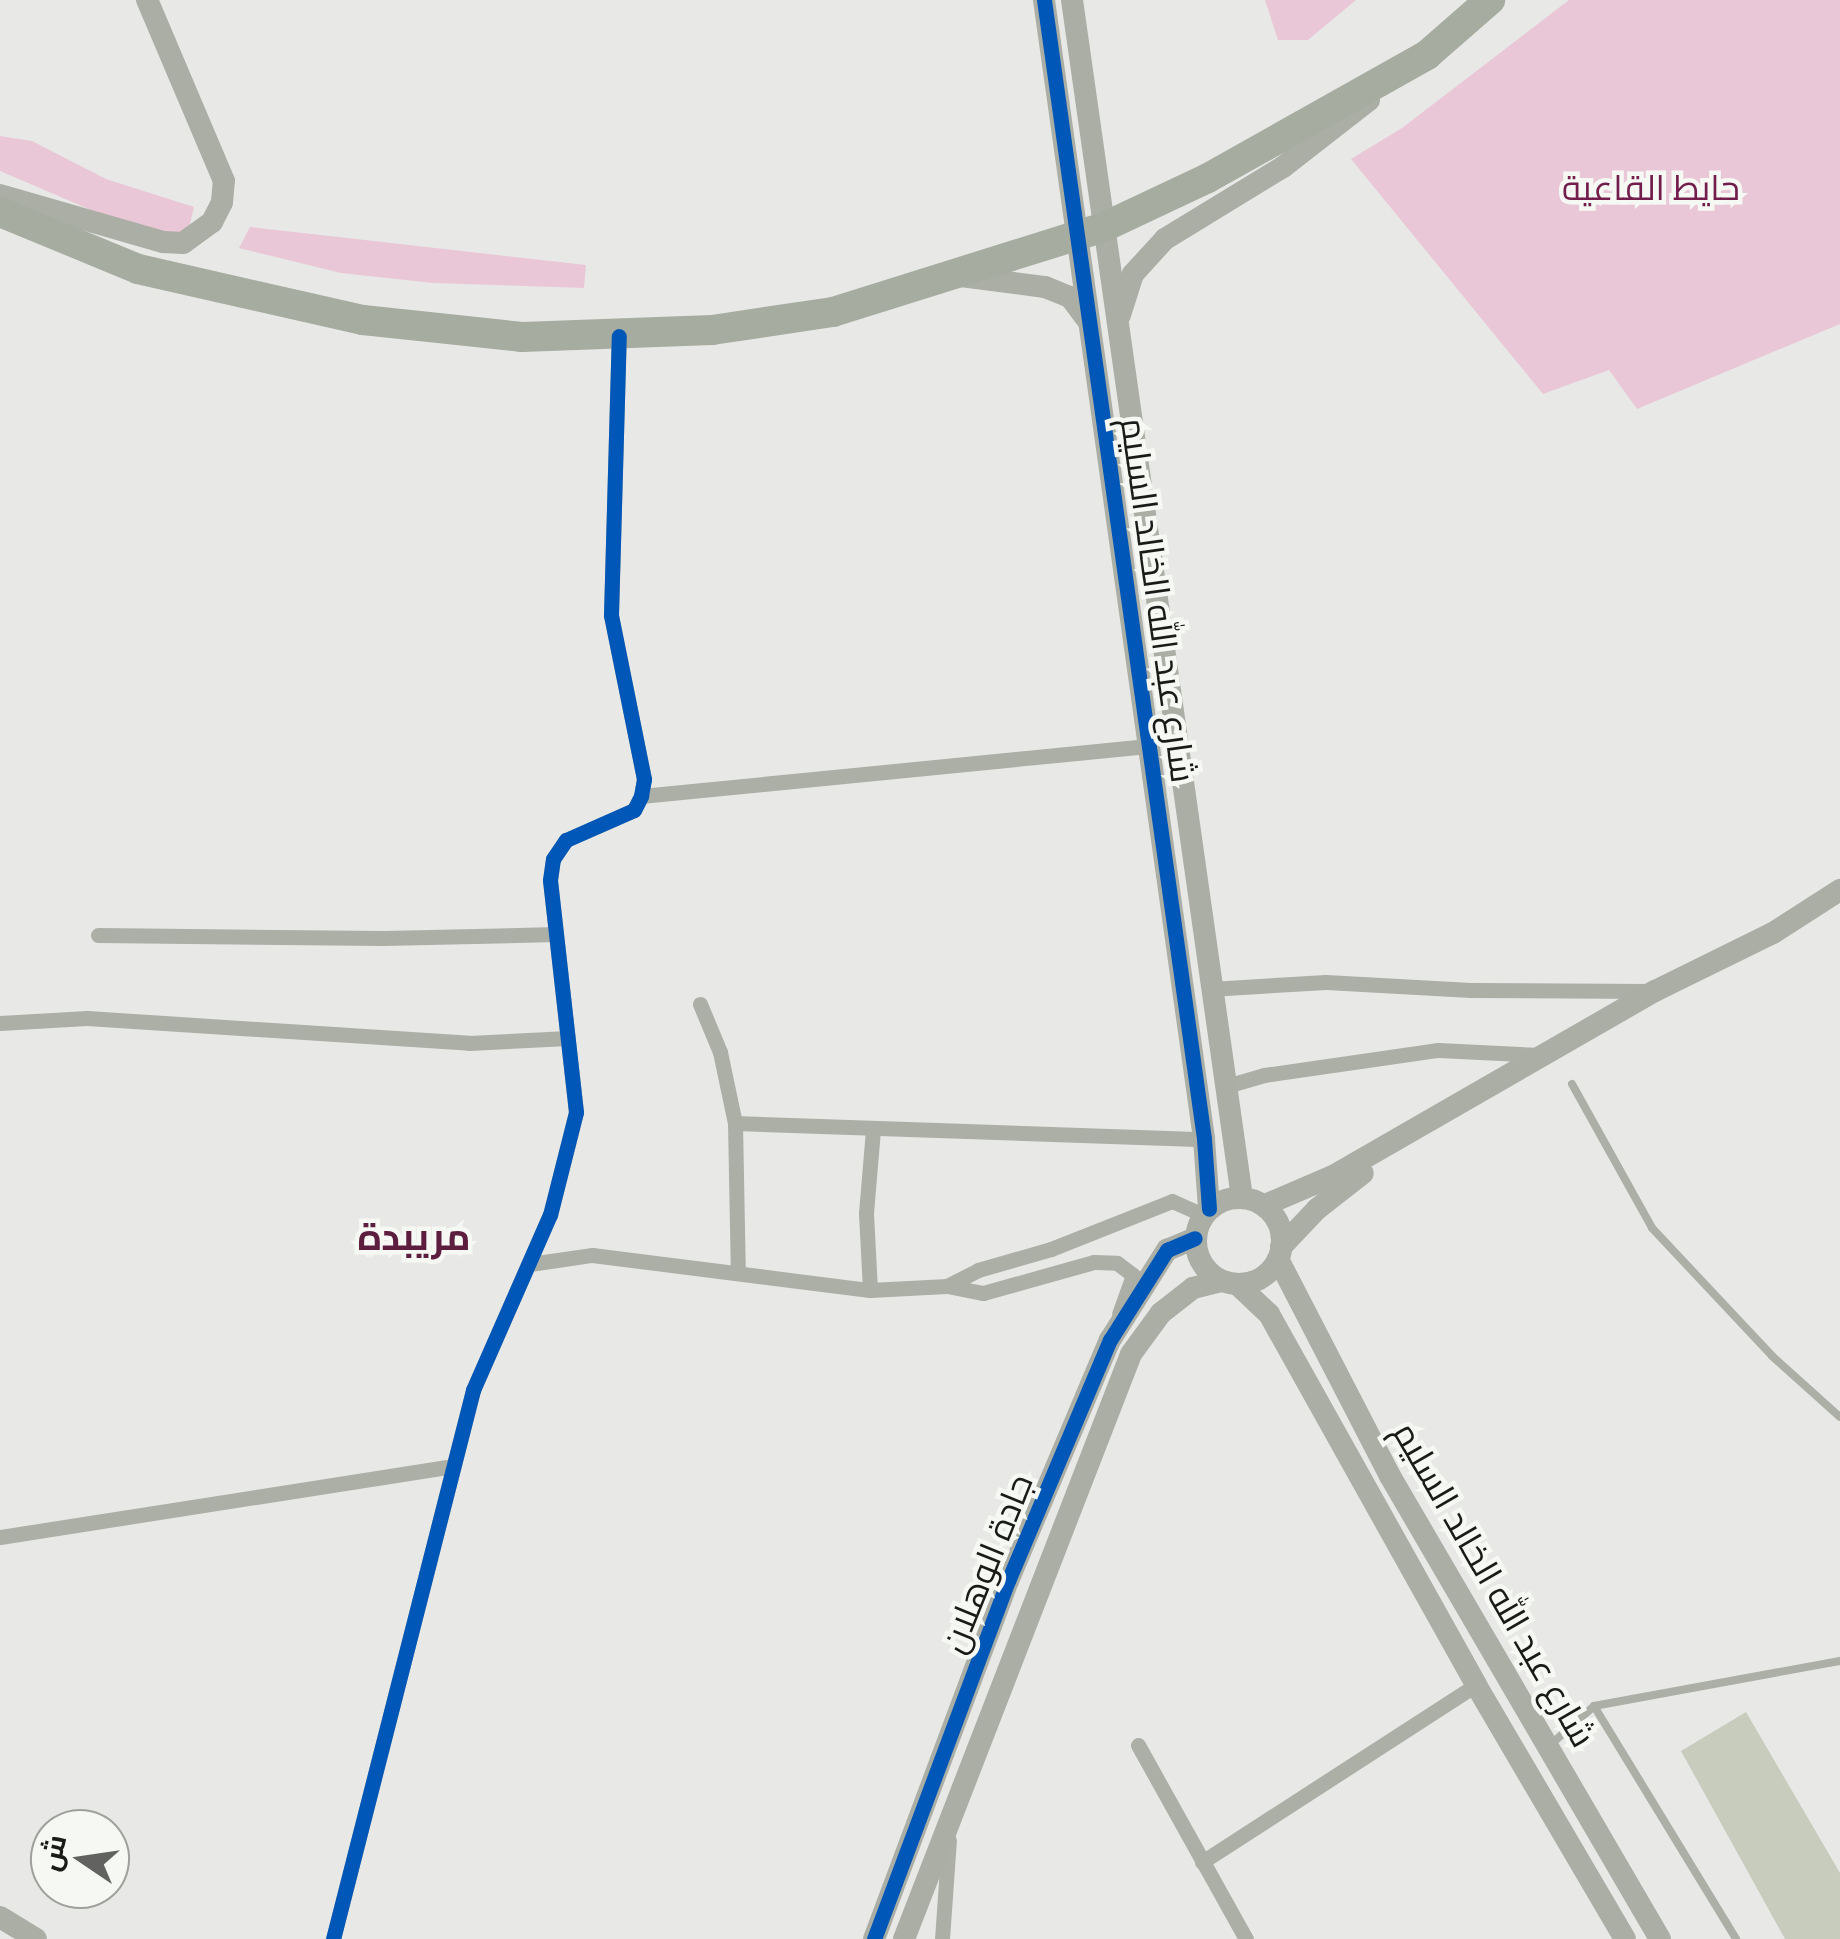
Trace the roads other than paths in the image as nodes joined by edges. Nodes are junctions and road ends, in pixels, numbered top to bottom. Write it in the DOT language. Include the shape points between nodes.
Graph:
graph roads {
  1 [pos="147,0"];
  2 [pos="1044,0"];
  3 [pos="1072,0"];
  4 [pos="1490,0"];
  5 [pos="1427,55"];
  6 [pos="1060,114"];
  7 [pos="1088,116"];
  8 [pos="0,194"];
  9 [pos="0,212"];
  10 [pos="1091,232"];
  11 [pos="961,276"];
  12 [pos="1117,322"];
  13 [pos="1090,323"];
  14 [pos="619,336"];
  15 [pos="1148,746"];
  16 [pos="641,796"];
  17 [pos="1840,890"];
  18 [pos="556,934"];
  19 [pos="98,935"];
  20 [pos="1210,990"];
  21 [pos="1656,992"];
  22 [pos="700,1004"];
  23 [pos="0,1023"];
  24 [pos="568,1038"];
  25 [pos="1548,1056"];
  26 [pos="1572,1084"];
  27 [pos="1223,1087"];
  28 [pos="1429,1122"];
  29 [pos="734,1123"];
  30 [pos="873,1130"];
  31 [pos="1204,1139"];
  32 [pos="1242,1197"];
  33 [pos="1265,1206"];
  34 [pos="1206,1212"];
  35 [pos="1195,1238"];
  36 [pos="1280,1253"];
  37 [pos="530,1264"];
  38 [pos="738,1273"];
  39 [pos="1229,1282"];
  40 [pos="947,1286"];
  41 [pos="870,1290"];
  42 [pos="1110,1340"];
  43 [pos="1840,1417"];
  44 [pos="454,1466"];
  45 [pos="0,1536"];
  46 [pos="1840,1660"];
  47 [pos="1476,1685"];
  48 [pos="1594,1706"];
  49 [pos="1138,1746"];
  50 [pos="1548,1746"];
  51 [pos="951,1816"];
  52 [pos="1202,1862"];
  53 [pos="0,1917"];
  54 [pos="36,1939"];
  55 [pos="333,1939"];
  56 [pos="874,1939"];
  57 [pos="904,1939"];
  58 [pos="942,1939"];
  59 [pos="1246,1939"];
  60 [pos="1624,1939"];
  61 [pos="1660,1939"];
  62 [pos="1736,1939"];
  1 -- 8 [label="street" via="224,181 212,222 183,243 163,242"];
  2 -- 6 [label="street, شارع عبد الله الخالد السليم"];
  3 -- 7 [label="street, شارع عبد الله الخالد السليم"];
  4 -- 5 [label="highway"];
  5 -- 10 [label="highway" via="1208,178"];
  5 -- 12 [label="street, شارع عبد الله الخالد السليم" via="1283,167 1165,239 1133,274"];
  6 -- 7 [label="street" via="1072,137 1080,136"];
  6 -- 10 [label="street, شارع عبد الله الخالد السليم"];
  7 -- 10 [label="street, شارع عبد الله الخالد السليم"];
  9 -- 14 [label="highway" via="138,268 344,316 522,337"];
  10 -- 11 [label="highway"];
  10 -- 12 [label="street, شارع عبد الله الخالد السليم"];
  10 -- 13 [label="street, شارع عبد الله الخالد السليم"];
  11 -- 13 [label="street" via="1045,287 1070,298"];
  11 -- 14 [label="highway" via="833,312"];
  12 -- 20 [label="street, شارع عبد الله الخالد السليم"];
  13 -- 15 [label="street, شارع عبد الله الخالد السليم"];
  14 -- 16 [label="street" via="611,615 644,778"];
  15 -- 16 [label="street"];
  15 -- 31 [label="street, شارع عبد الله الخالد السليم"];
  16 -- 18 [label="street" via="634,810 566,840 553,858"];
  17 -- 21 [label="street"];
  18 -- 19 [label="street"];
  18 -- 24 [label="street"];
  20 -- 21 [label="street" via="1326,982"];
  20 -- 27 [label="street, شارع عبد الله الخالد السليم"];
  21 -- 25 [label="street"];
  22 -- 29 [label="street" via="720,1052"];
  23 -- 24 [label="street" via="87,1018 470,1044"];
  24 -- 37 [label="street" via="576,1112"];
  25 -- 27 [label="street" via="1438,1050"];
  25 -- 28 [label="street"];
  26 -- 43 [label="lane" via="1652,1228 1772,1356"];
  27 -- 32 [label="street, شارع عبد الله الخالد السليم"];
  28 -- 33 [label="street" via="1300,1194"];
  28 -- 36 [label="street" via="1317,1209"];
  29 -- 30 [label="street"];
  29 -- 38 [label="street"];
  30 -- 31 [label="street"];
  30 -- 41 [label="street" via="866,1213"];
  31 -- 34 [label="street, شارع عبد الله الخالد السليم"];
  32 -- 33 [label="street"];
  32 -- 34 [label="street"];
  33 -- 36 [label="street" via="1279,1224"];
  34 -- 35 [label="street"];
  34 -- 40 [label="street" via="1172,1201"];
  35 -- 39 [label="street" via="1202,1264"];
  35 -- 42 [label="street, جادة الوهلان" via="1167,1250"];
  36 -- 39 [label="street" via="1261,1278"];
  36 -- 50 [label="street, شارع عبد الله الخالد السليم" via="1390,1476"];
  37 -- 38 [label="street" via="592,1255"];
  37 -- 44 [label="street" via="473,1390"];
  38 -- 41 [label="street"];
  39 -- 47 [label="street, شارع عبد الله الخالد السليم" via="1269,1314"];
  39 -- 51 [label="street, جادة الوهلان" via="1193,1288 1161,1313 1131,1354"];
  40 -- 41 [label="street"];
  40 -- 42 [label="street" via="984,1293 1094,1262 1117,1262 1133,1275"];
  42 -- 56 [label="street, جادة الوهلان" via="1008,1581"];
  44 -- 45 [label="street"];
  44 -- 55 [label="street"];
  46 -- 48 [label="lane"];
  47 -- 52 [label="street"];
  47 -- 60 [label="street, شارع عبد الله الخالد السليم"];
  48 -- 50 [label="lane"];
  48 -- 62 [label="lane"];
  49 -- 52 [label="street"];
  50 -- 61 [label="street, شارع عبد الله الخالد السليم"];
  51 -- 57 [label="street, جادة الوهلان"];
  51 -- 58 [label="street"];
  52 -- 59 [label="street"];
  53 -- 54 [label="street"];
}
